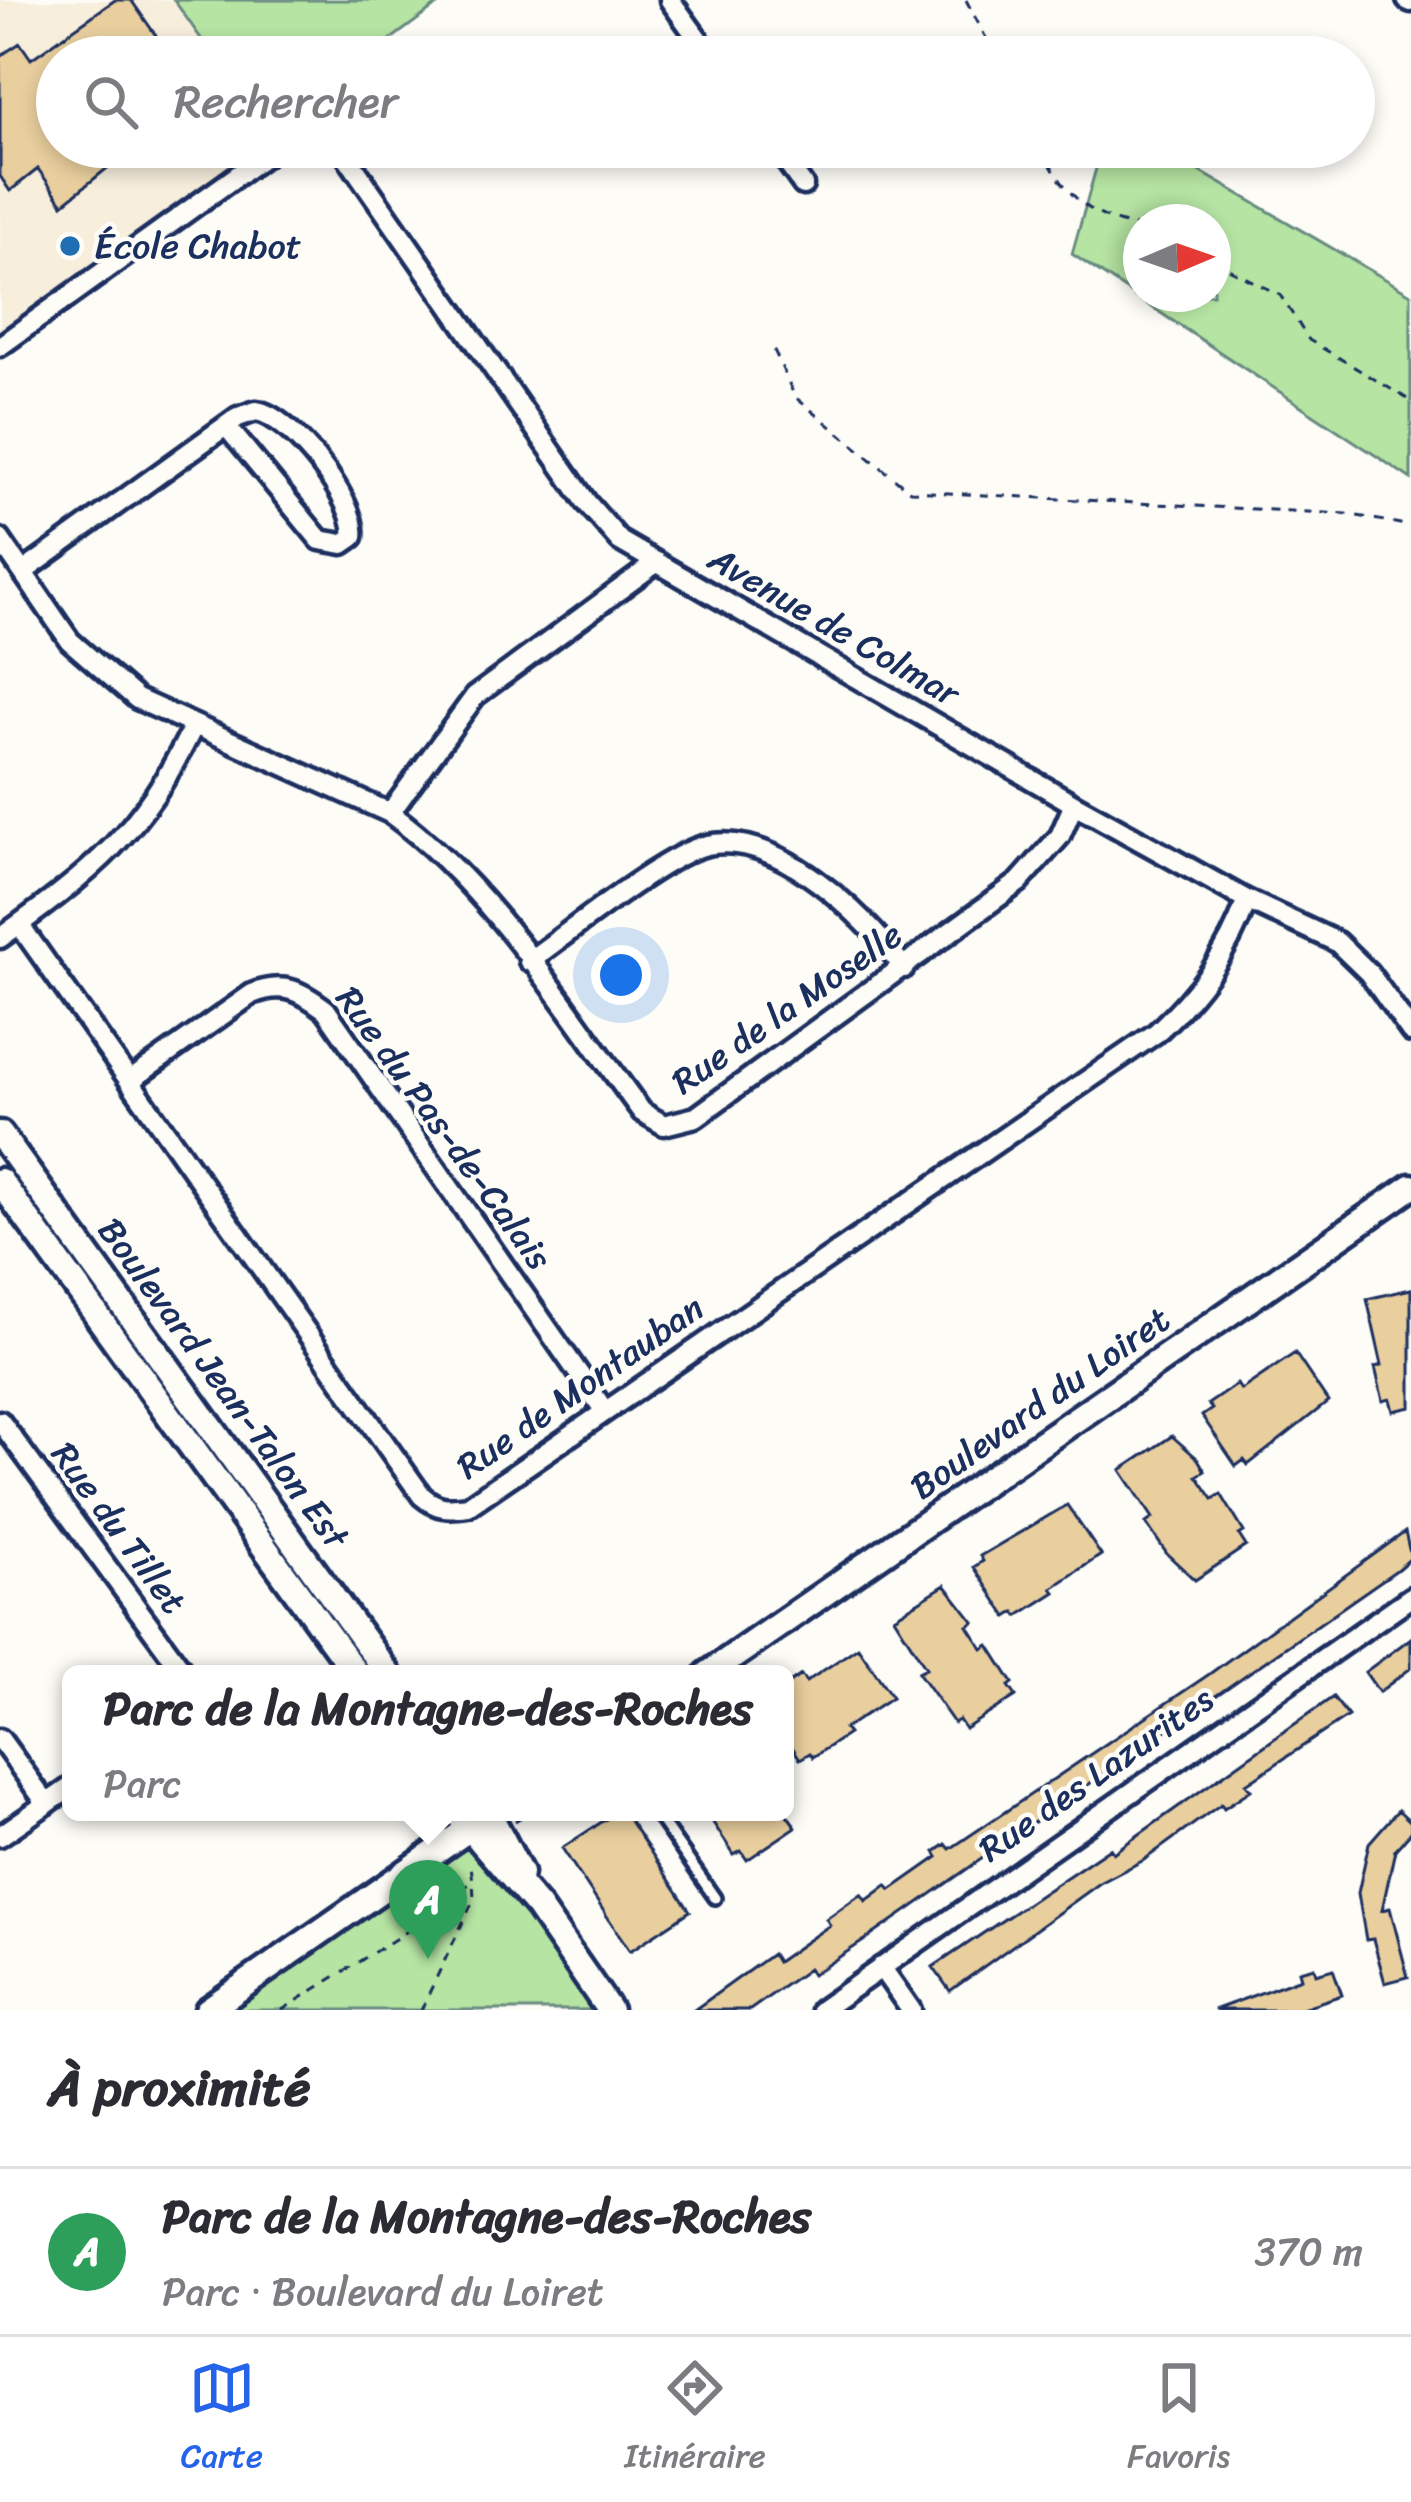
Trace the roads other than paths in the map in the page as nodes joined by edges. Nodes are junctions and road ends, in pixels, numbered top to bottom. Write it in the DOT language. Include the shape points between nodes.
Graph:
graph roads {
  1 [pos="670,0"];
  2 [pos="696,36"];
  3 [pos="248,168"];
  4 [pos="355,168"];
  5 [pos="791,168"];
  6 [pos="803,185"];
  7 [pos="0,346"];
  8 [pos="227,427"];
  9 [pos="0,539"];
  10 [pos="657,562"];
  11 [pos="23,572"];
  12 [pos="193,728"];
  13 [pos="1074,804"];
  14 [pos="390,813"];
  15 [pos="1246,900"];
  16 [pos="19,924"];
  17 [pos="0,938"];
  18 [pos="529,961"];
  19 [pos="904,968"];
  20 [pos="1411,1032"];
  21 [pos="131,1080"];
  22 [pos="0,1134"];
  23 [pos="0,1181"];
  24 [pos="1411,1187"];
  25 [pos="604,1410"];
  26 [pos="0,1421"];
  27 [pos="1411,1597"];
  28 [pos="178,1665"];
  29 [pos="350,1665"];
  30 [pos="382,1665"];
  31 [pos="721,1665"];
  32 [pos="0,1739"];
  33 [pos="62,1793"];
  34 [pos="46,1804"];
  35 [pos="472,1821"];
  36 [pos="482,1821"];
  37 [pos="661,1821"];
  38 [pos="0,1836"];
  39 [pos="716,1898"];
  40 [pos="881,1967"];
  41 [pos="208,2010"];
  42 [pos="609,2010"];
  43 [pos="821,2010"];
  44 [pos="911,2010"];
  1 -- 2 [label="street"];
  3 -- 7 [label="street"];
  4 -- 10 [label="street, Avenue de Colmar" via="587,503 620,541"];
  5 -- 6 [label="street"];
  8 -- 8 [label="street" via="256,411 288,422 352,512 353,537 320,541"];
  8 -- 11 [label="street"];
  9 -- 11 [label="street, Rue de la Moselle"];
  10 -- 13 [label="street, Avenue de Colmar"];
  10 -- 14 [label="street" via="475,697"];
  11 -- 12 [label="street, Rue de la Moselle" via="99,672"];
  12 -- 14 [label="street, Rue de la Moselle"];
  12 -- 16 [label="street" via="163,789 118,846"];
  13 -- 15 [label="street, Avenue de Colmar"];
  13 -- 19 [label="street, Rue de la Moselle" via="1052,848 1019,883"];
  14 -- 18 [label="street, Rue de la Moselle" via="461,873"];
  15 -- 20 [label="street, Avenue de Colmar" via="1337,942"];
  15 -- 25 [label="street, Rue de Montauban" via="1218,963 1156,1033"];
  16 -- 17 [label="street"];
  16 -- 21 [label="street, Rue de Montauban"];
  18 -- 19 [label="street" via="685,854 723,843 790,866 837,895"];
  18 -- 19 [label="street, Rue de la Moselle" via="642,1112 664,1125 696,1117"];
  21 -- 25 [label="street, Rue du Pas-de-Calais" via="251,994 270,986 304,994 326,1010"];
  21 -- 25 [label="street, Rue de Montauban" via="434,1506 468,1506"];
  22 -- 30 [label="street, Boulevard Jean-Talon Est"];
  23 -- 29 [label="street, Boulevard Jean-Talon Est"];
  24 -- 31 [label="street, Boulevard du Loiret"];
  26 -- 28 [label="street, Rue du Tillet"];
  27 -- 40 [label="street, Rue des Lazurites"];
  32 -- 34 [label="street"];
  33 -- 34 [label="street"];
  34 -- 38 [label="street"];
  35 -- 41 [label="street"];
  36 -- 42 [label="street"];
  37 -- 39 [label="lane"];
  40 -- 43 [label="street, Rue des Lazurites"];
  40 -- 44 [label="street"];
}
